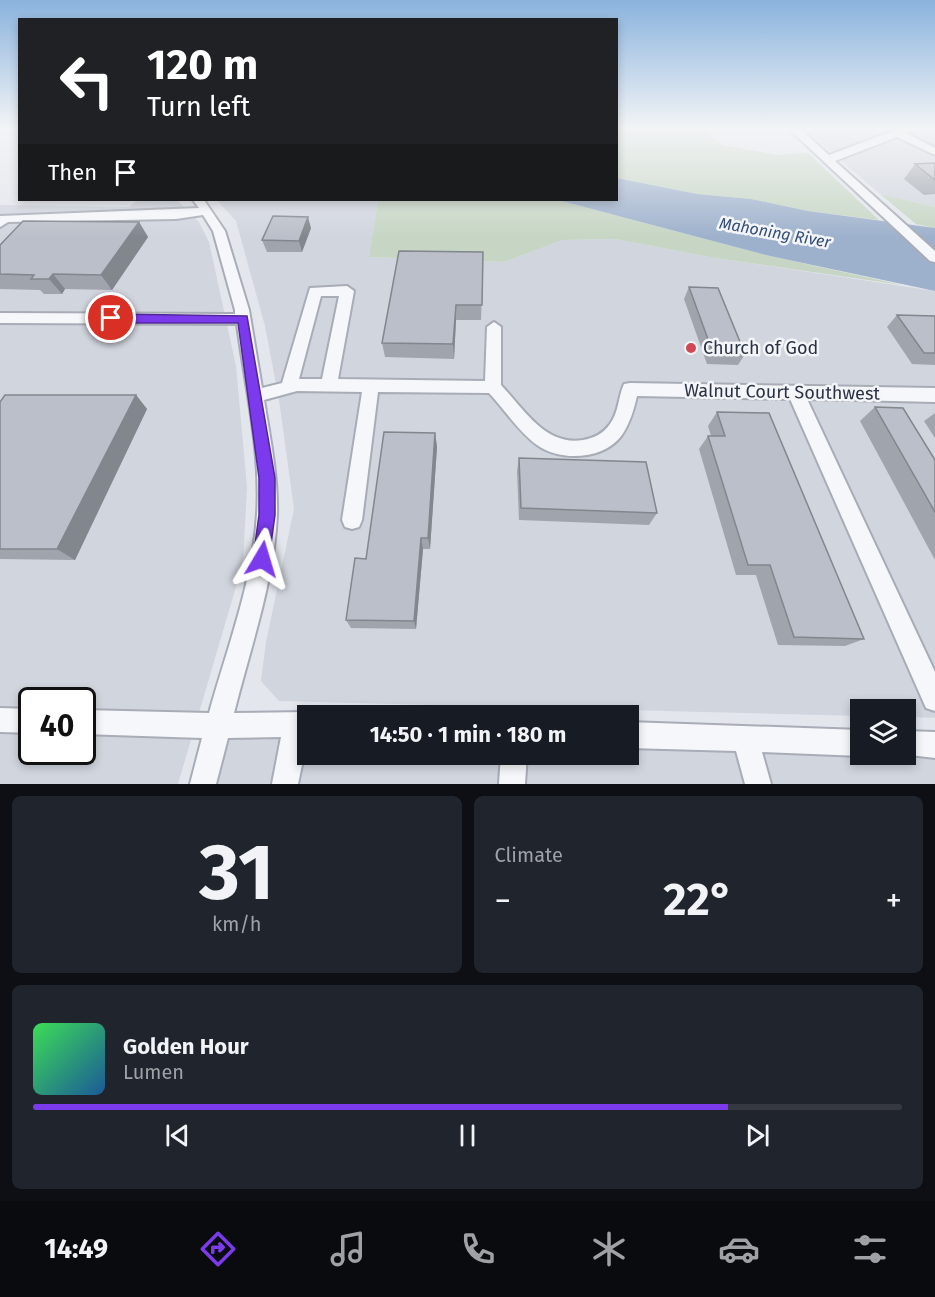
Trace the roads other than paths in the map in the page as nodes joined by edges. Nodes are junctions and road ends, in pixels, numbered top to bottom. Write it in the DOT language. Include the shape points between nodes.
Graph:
graph roads {
  1 [pos="831,164"];
  2 [pos="203,205"];
  3 [pos="0,224"];
  4 [pos="935,258"];
  5 [pos="0,318"];
  6 [pos="243,319"];
  7 [pos="494,327"];
  8 [pos="329,385"];
  9 [pos="371,386"];
  10 [pos="289,387"];
  11 [pos="493,387"];
  12 [pos="796,393"];
  13 [pos="935,395"];
  14 [pos="256,396"];
  15 [pos="352,520"];
  16 [pos="935,699"];
  17 [pos="0,720"];
  18 [pos="18,721"];
  19 [pos="96,722"];
  20 [pos="297,724"];
  21 [pos="219,726"];
  22 [pos="639,736"];
  23 [pos="746,741"];
  24 [pos="297,742"];
  25 [pos="850,743"];
  26 [pos="916,744"];
  27 [pos="935,745"];
  28 [pos="513,765"];
  29 [pos="203,784"];
  30 [pos="285,784"];
  31 [pos="512,784"];
  32 [pos="758,784"];
  1 -- 4 [label="street"];
  2 -- 3 [label="street" via="176,215 5,218"];
  2 -- 6 [label="street" via="219,231"];
  5 -- 6 [label="street"];
  6 -- 14 [label="street"];
  7 -- 11 [label="street"];
  8 -- 9 [label="street"];
  8 -- 10 [label="street"];
  8 -- 10 [label="street" via="347,291 315,291"];
  9 -- 11 [label="street"];
  9 -- 15 [label="street"];
  10 -- 14 [label="street"];
  11 -- 12 [label="street, Walnut Court Southwest" via="553,446 576,449 595,446 613,436 625,416 630,388"];
  12 -- 13 [label="street, Walnut Court Southwest"];
  12 -- 16 [label="street"];
  14 -- 21 [label="street" via="267,478 267,515 254,592"];
  17 -- 18 [label="street"];
  19 -- 21 [label="street"];
  20 -- 21 [label="street"];
  21 -- 29 [label="street"];
  22 -- 23 [label="street"];
  23 -- 25 [label="street"];
  23 -- 32 [label="street"];
  24 -- 30 [label="street"];
  26 -- 27 [label="street"];
  28 -- 31 [label="street"];
}
